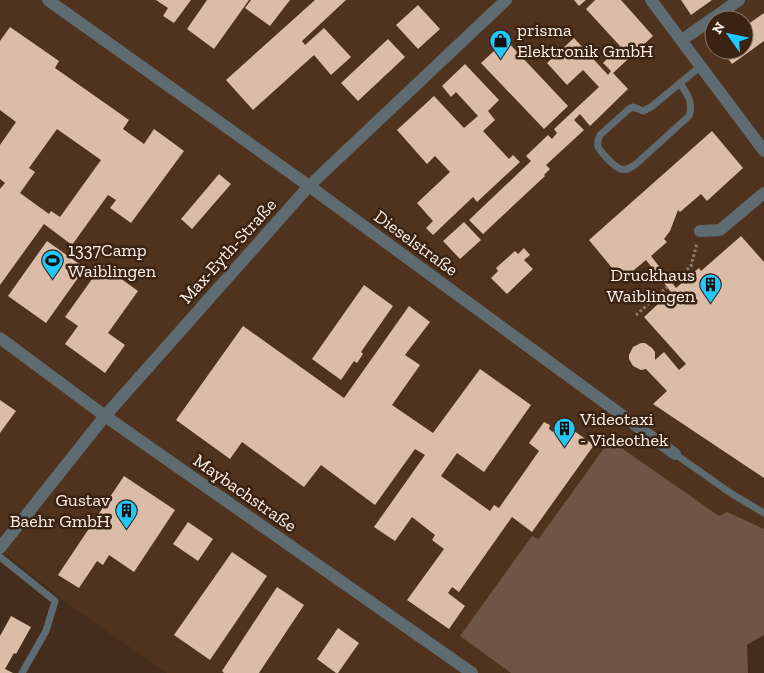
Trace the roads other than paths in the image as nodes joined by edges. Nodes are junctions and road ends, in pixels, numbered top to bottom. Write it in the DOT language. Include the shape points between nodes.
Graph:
graph roads {
  1 [pos="48,0"];
  2 [pos="506,0"];
  3 [pos="651,0"];
  4 [pos="739,0"];
  5 [pos="682,40"];
  6 [pos="701,66"];
  7 [pos="680,83"];
  8 [pos="764,151"];
  9 [pos="309,186"];
  10 [pos="764,193"];
  11 [pos="700,231"];
  12 [pos="0,338"];
  13 [pos="105,416"];
  14 [pos="675,454"];
  15 [pos="764,513"];
  16 [pos="0,548"];
  17 [pos="0,558"];
  18 [pos="22,673"];
  19 [pos="472,673"];
  1 -- 9 [label="street, Dieselstraße"];
  2 -- 9 [label="street, Max-Eyth-Straße"];
  3 -- 5 [label="street"];
  4 -- 5 [label="street"];
  5 -- 6 [label="street"];
  6 -- 7 [label="lane"];
  6 -- 8 [label="street"];
  7 -- 7 [label="lane" via="643,111 633,107 629,109 600,135 598,146 614,166 628,170 689,116 692,108 690,99"];
  9 -- 13 [label="street, Max-Eyth-Straße"];
  9 -- 14 [label="street, Dieselstraße"];
  10 -- 11 [label="street" via="720,230"];
  12 -- 13 [label="street, Maybachstraße"];
  13 -- 16 [label="street, Max-Eyth-Straße"];
  13 -- 19 [label="street, Maybachstraße"];
  14 -- 15 [label="lane, Dieselstraße"];
  17 -- 18 [label="lane" via="55,600 46,631"];
}
